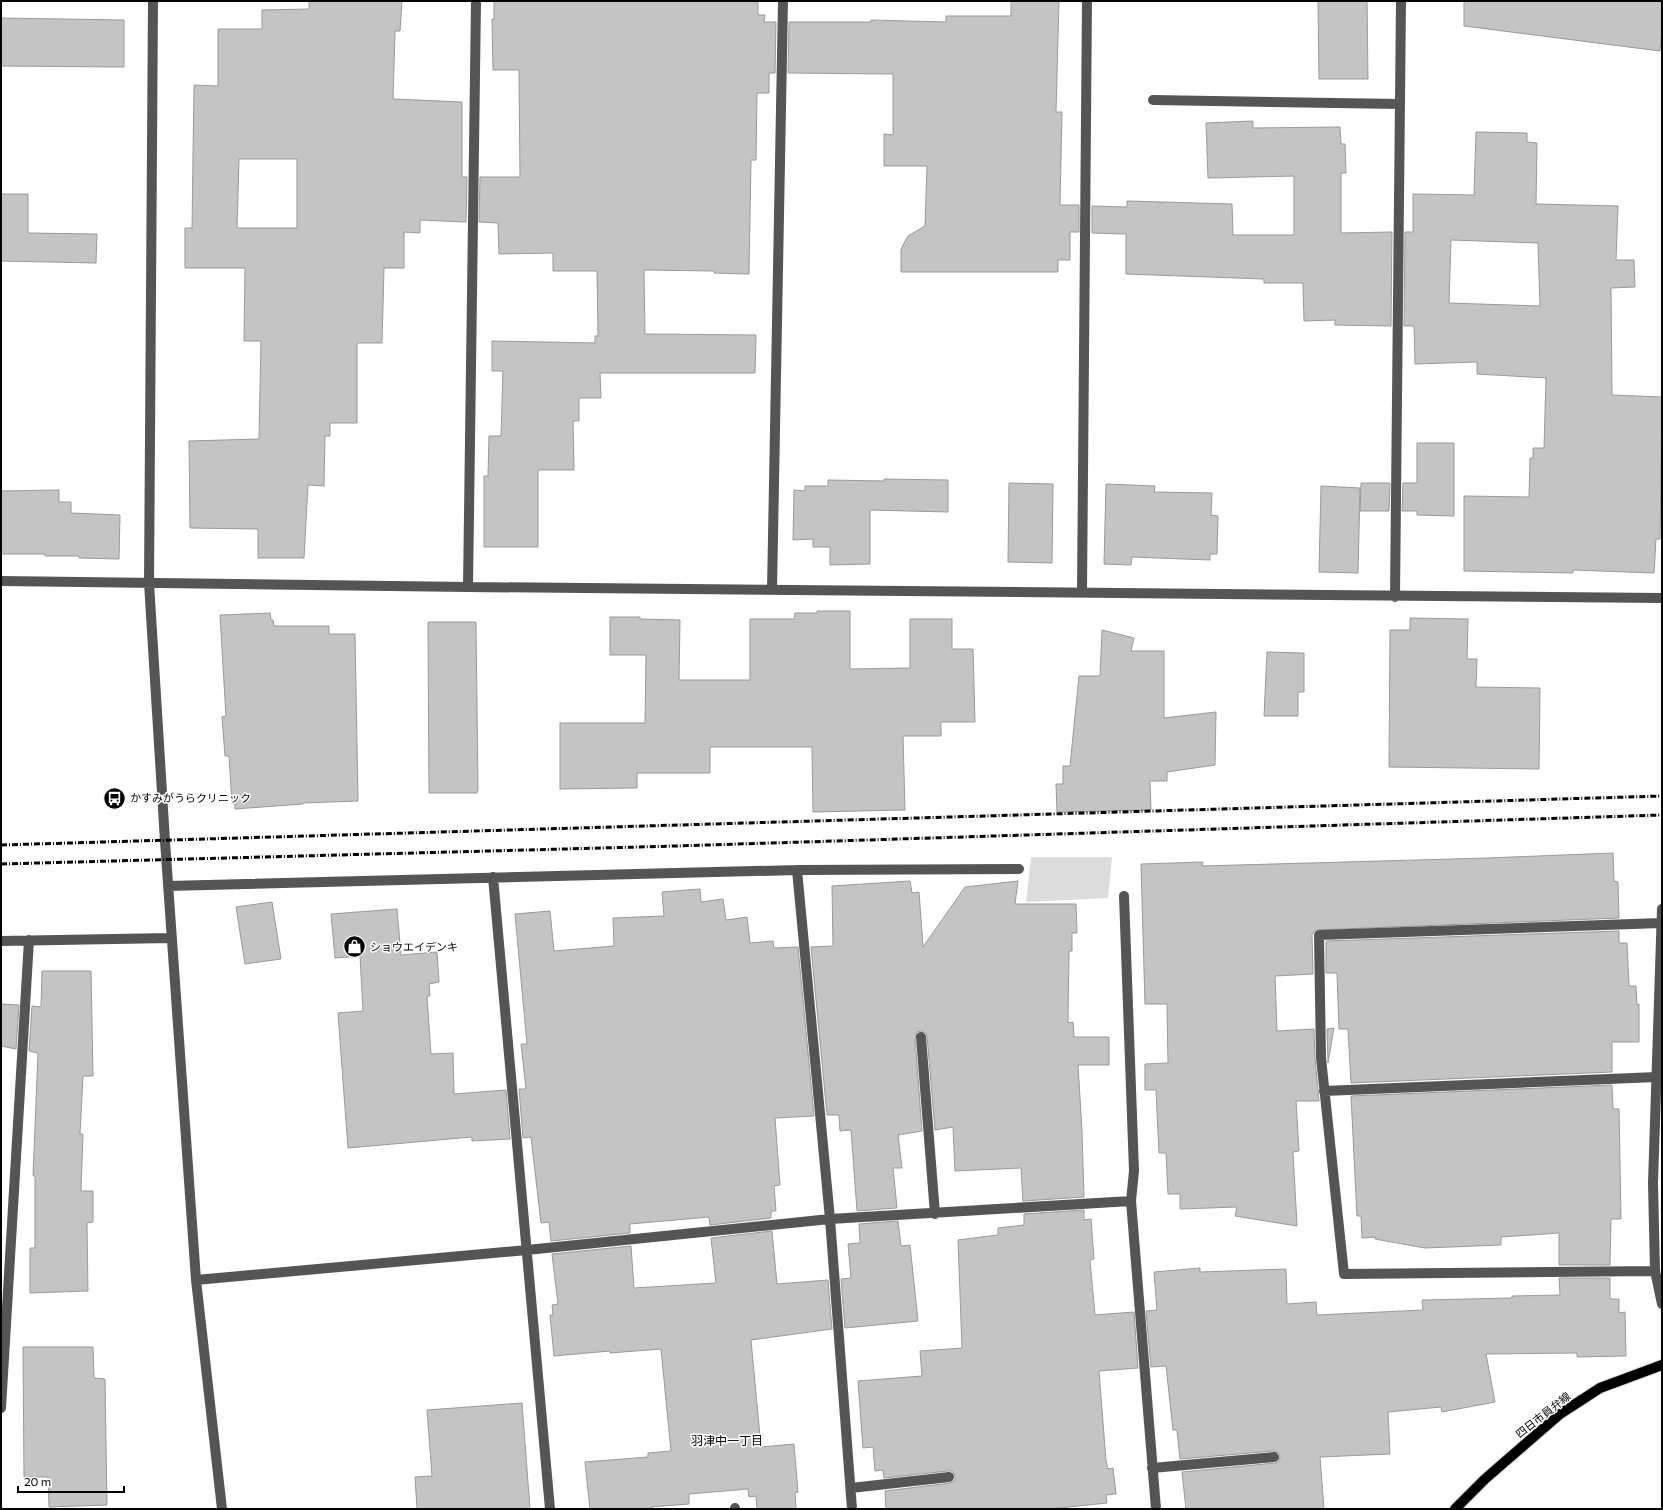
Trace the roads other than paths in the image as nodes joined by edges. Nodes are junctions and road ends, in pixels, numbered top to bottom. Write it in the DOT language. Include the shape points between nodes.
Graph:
graph roads {
  1 [pos="153,1"];
  2 [pos="476,1"];
  3 [pos="783,1"];
  4 [pos="1087,1"];
  5 [pos="1401,1"];
  6 [pos="1153,100"];
  7 [pos="1400,104"];
  8 [pos="1,581"];
  9 [pos="149,583"];
  10 [pos="468,587"];
  11 [pos="772,590"];
  12 [pos="1082,592"];
  13 [pos="1395,597"];
  14 [pos="1662,598"];
  15 [pos="1019,869"];
  16 [pos="797,870"];
  17 [pos="493,877"];
  18 [pos="168,886"];
  19 [pos="1124,896"];
  20 [pos="1662,909"];
  21 [pos="1662,923"];
  22 [pos="171,938"];
  23 [pos="29,940"];
  24 [pos="1,941"];
  25 [pos="921,1037"];
  26 [pos="1657,1077"];
  27 [pos="1324,1091"];
  28 [pos="1132,1201"];
  29 [pos="935,1214"];
  30 [pos="830,1219"];
  31 [pos="527,1250"];
  32 [pos="1654,1271"];
  33 [pos="196,1280"];
  34 [pos="1662,1304"];
  35 [pos="1662,1364"];
  36 [pos="1,1408"];
  37 [pos="1274,1457"];
  38 [pos="1152,1468"];
  39 [pos="949,1476"];
  40 [pos="851,1488"];
  41 [pos="222,1509"];
  42 [pos="550,1509"];
  43 [pos="852,1509"];
  44 [pos="1156,1509"];
  45 [pos="1454,1509"];
  1 -- 9 [label="street"];
  2 -- 10 [label="street"];
  3 -- 11 [label="street"];
  4 -- 12 [label="street"];
  5 -- 7 [label="street"];
  6 -- 7 [label="street"];
  7 -- 13 [label="street"];
  8 -- 9 [label="street"];
  9 -- 10 [label="street"];
  9 -- 18 [label="street"];
  10 -- 11 [label="street"];
  11 -- 12 [label="street"];
  12 -- 13 [label="street"];
  13 -- 14 [label="street"];
  15 -- 16 [label="street"];
  16 -- 17 [label="street"];
  16 -- 30 [label="street"];
  17 -- 18 [label="street"];
  17 -- 31 [label="street"];
  18 -- 22 [label="street"];
  19 -- 28 [label="street" via="1134,1171"];
  20 -- 21 [label="street"];
  21 -- 26 [label="street"];
  21 -- 27 [label="street" via="1319,935"];
  22 -- 23 [label="street"];
  22 -- 33 [label="street"];
  23 -- 24 [label="street"];
  23 -- 36 [label="street"];
  25 -- 29 [label="street"];
  26 -- 27 [label="street"];
  26 -- 32 [label="street" via="1653,1183"];
  27 -- 32 [label="street" via="1344,1274"];
  28 -- 29 [label="street"];
  28 -- 38 [label="street"];
  29 -- 30 [label="street"];
  30 -- 31 [label="street"];
  30 -- 40 [label="street"];
  31 -- 33 [label="street"];
  31 -- 42 [label="street"];
  32 -- 34 [label="street"];
  33 -- 41 [label="street"];
  35 -- 45 [label="main road, 四日市員弁線" via="1600,1388 1560,1414 1484,1479"];
  37 -- 38 [label="street"];
  38 -- 44 [label="street"];
  39 -- 40 [label="street"];
  40 -- 43 [label="street"];
}
